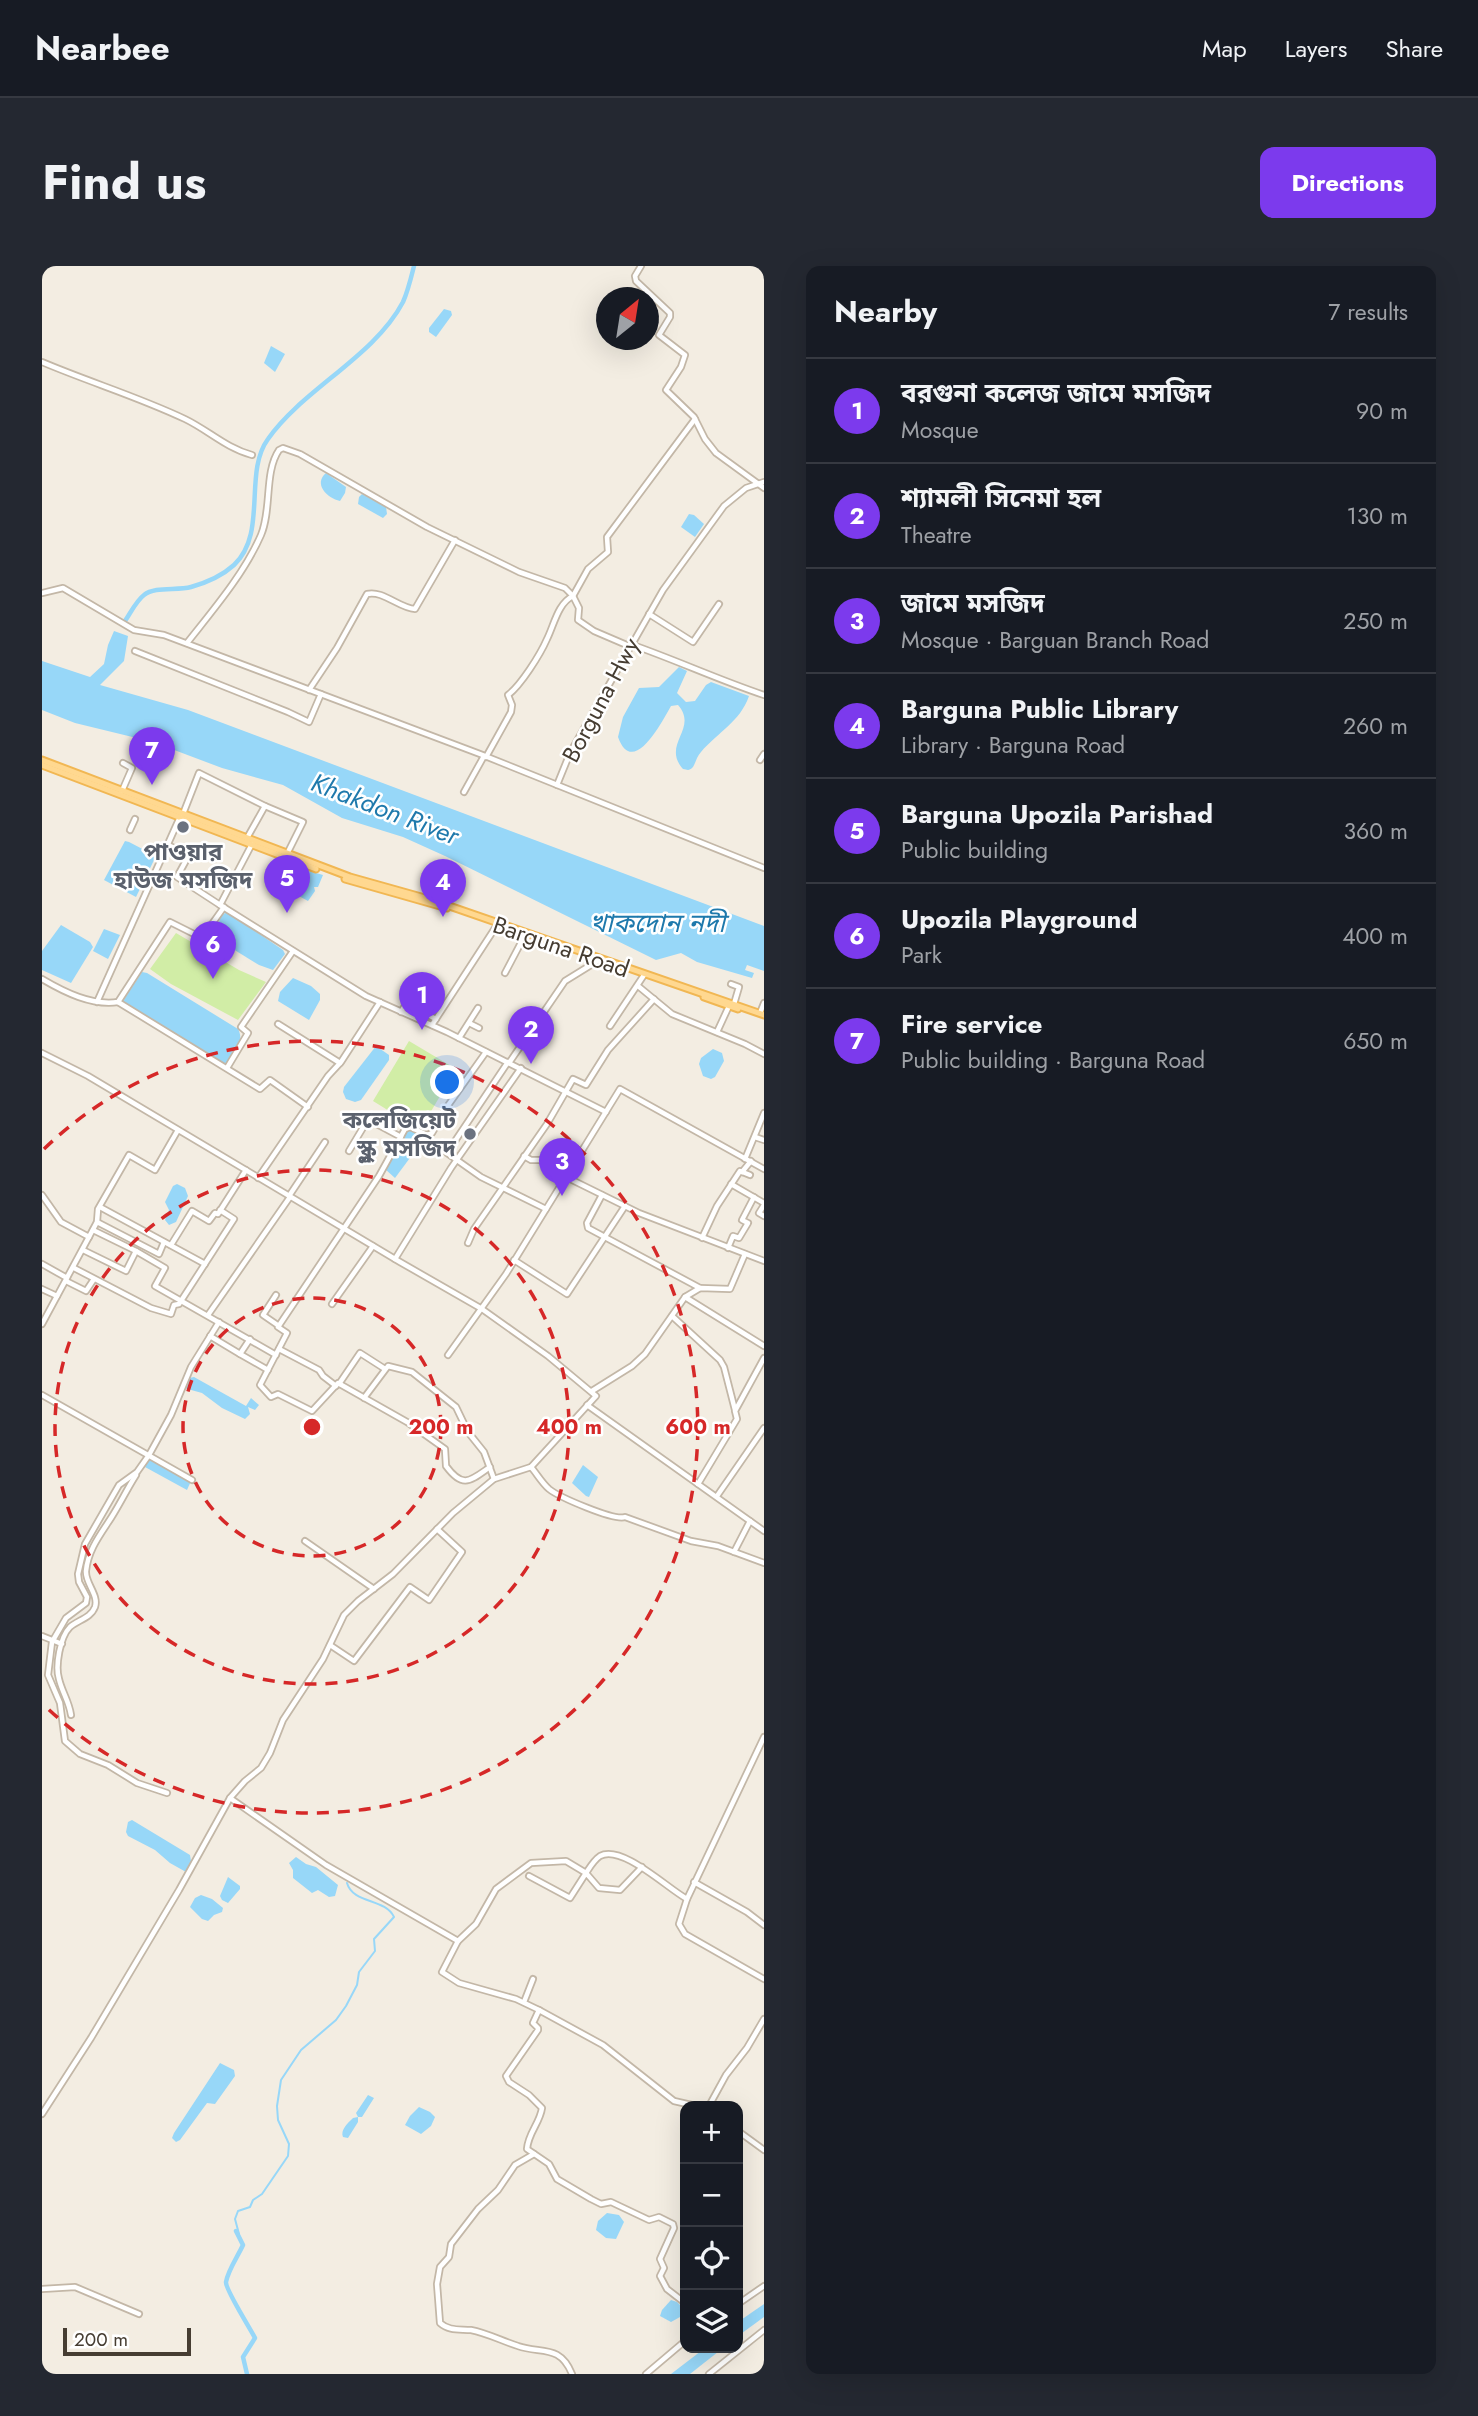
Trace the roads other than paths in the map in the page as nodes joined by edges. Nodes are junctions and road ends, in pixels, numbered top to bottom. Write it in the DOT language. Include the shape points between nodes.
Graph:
graph roads {
  1 [pos="641,266"];
  2 [pos="42,362"];
  3 [pos="695,419"];
  4 [pos="252,455"];
  5 [pos="761,483"];
  6 [pos="764,488"];
  7 [pos="455,540"];
  8 [pos="42,593"];
  9 [pos="573,596"];
  10 [pos="719,604"];
  11 [pos="649,614"];
  12 [pos="187,643"];
  13 [pos="630,645"];
  14 [pos="135,651"];
  15 [pos="309,690"];
  16 [pos="321,694"];
  17 [pos="764,695"];
  18 [pos="764,754"];
  19 [pos="485,756"];
  20 [pos="761,760"];
  21 [pos="42,763"];
  22 [pos="122,763"];
  23 [pos="557,785"];
  24 [pos="122,791"];
  25 [pos="464,792"];
  26 [pos="265,806"];
  27 [pos="182,816"];
  28 [pos="135,819"];
  29 [pos="130,830"];
  30 [pos="247,838"];
  31 [pos="252,844"];
  32 [pos="169,845"];
  33 [pos="287,854"];
  34 [pos="764,868"];
  35 [pos="222,906"];
  36 [pos="497,925"];
  37 [pos="526,935"];
  38 [pos="293,951"];
  39 [pos="599,960"];
  40 [pos="505,973"];
  41 [pos="644,975"];
  42 [pos="42,979"];
  43 [pos="731,984"];
  44 [pos="638,986"];
  45 [pos="654,999"];
  46 [pos="97,1002"];
  47 [pos="118,1002"];
  48 [pos="380,1002"];
  49 [pos="764,1003"];
  50 [pos="732,1005"];
  51 [pos="478,1008"];
  52 [pos="401,1012"];
  53 [pos="763,1015"];
  54 [pos="436,1019"];
  55 [pos="469,1023"];
  56 [pos="278,1024"];
  57 [pos="432,1025"];
  58 [pos="610,1026"];
  59 [pos="479,1028"];
  60 [pos="717,1032"];
  61 [pos="459,1038"];
  62 [pos="486,1052"];
  63 [pos="42,1053"];
  64 [pos="764,1054"];
  65 [pos="509,1062"];
  66 [pos="340,1063"];
  67 [pos="521,1068"];
  68 [pos="227,1069"];
  69 [pos="567,1091"];
  70 [pos="308,1107"];
  71 [pos="606,1112"];
  72 [pos="764,1113"];
  73 [pos="762,1124"];
  74 [pos="178,1129"];
  75 [pos="401,1137"];
  76 [pos="755,1137"];
  77 [pos="764,1140"];
  78 [pos="326,1142"];
  79 [pos="349,1151"];
  80 [pos="524,1156"];
  81 [pos="748,1160"];
  82 [pos="456,1161"];
  83 [pos="764,1169"];
  84 [pos="246,1170"];
  85 [pos="742,1172"];
  86 [pos="750,1175"];
  87 [pos="566,1177"];
  88 [pos="258,1178"];
  89 [pos="731,1184"];
  90 [pos="502,1188"];
  91 [pos="42,1195"];
  92 [pos="603,1195"];
  93 [pos="290,1196"];
  94 [pos="754,1197"];
  95 [pos="764,1204"];
  96 [pos="625,1206"];
  97 [pos="100,1207"];
  98 [pos="546,1209"];
  99 [pos="220,1210"];
  100 [pos="764,1216"];
  101 [pos="97,1222"];
  102 [pos="344,1228"];
  103 [pos="93,1230"];
  104 [pos="89,1237"];
  105 [pos="605,1238"];
  106 [pos="702,1238"];
  107 [pos="164,1242"];
  108 [pos="468,1243"];
  109 [pos="172,1245"];
  110 [pos="373,1245"];
  111 [pos="728,1248"];
  112 [pos="83,1250"];
  113 [pos="136,1251"];
  114 [pos="745,1254"];
  115 [pos="395,1259"];
  116 [pos="514,1260"];
  117 [pos="764,1261"];
  118 [pos="42,1264"];
  119 [pos="205,1264"];
  120 [pos="74,1268"];
  121 [pos="93,1279"];
  122 [pos="67,1280"];
  123 [pos="700,1288"];
  124 [pos="42,1289"];
  125 [pos="276,1295"];
  126 [pos="57,1296"];
  127 [pos="685,1297"];
  128 [pos="181,1301"];
  129 [pos="332,1304"];
  130 [pos="482,1309"];
  131 [pos="208,1315"];
  132 [pos="672,1316"];
  133 [pos="219,1322"];
  134 [pos="42,1324"];
  135 [pos="279,1326"];
  136 [pos="210,1336"];
  137 [pos="250,1339"];
  138 [pos="764,1346"];
  139 [pos="277,1352"];
  140 [pos="240,1354"];
  141 [pos="447,1355"];
  142 [pos="764,1359"];
  143 [pos="385,1369"];
  144 [pos="268,1370"];
  145 [pos="337,1385"];
  146 [pos="592,1391"];
  147 [pos="42,1395"];
  148 [pos="364,1398"];
  149 [pos="587,1405"];
  150 [pos="735,1411"];
  151 [pos="764,1429"];
  152 [pos="149,1455"];
  153 [pos="490,1467"];
  154 [pos="531,1467"];
  155 [pos="137,1472"];
  156 [pos="494,1479"];
  157 [pos="192,1480"];
  158 [pos="698,1484"];
  159 [pos="717,1496"];
  160 [pos="750,1521"];
  161 [pos="437,1529"];
  162 [pos="764,1531"];
  163 [pos="305,1541"];
  164 [pos="734,1552"];
  165 [pos="764,1563"];
  166 [pos="374,1589"];
  167 [pos="42,1636"];
  168 [pos="52,1642"];
  169 [pos="62,1644"];
  170 [pos="330,1645"];
  171 [pos="71,1715"];
  172 [pos="764,1737"];
  173 [pos="167,1793"];
  174 [pos="230,1798"];
  175 [pos="642,1867"];
  176 [pos="586,1873"];
  177 [pos="529,1876"];
  178 [pos="694,1882"];
  179 [pos="687,1899"];
  180 [pos="764,1925"];
  181 [pos="458,1941"];
  182 [pos="533,1979"];
  183 [pos="764,1979"];
  184 [pos="524,2002"];
  185 [pos="538,2010"];
  186 [pos="764,2019"];
  187 [pos="712,2101"];
  188 [pos="680,2102"];
  189 [pos="42,2114"];
  190 [pos="743,2135"];
  191 [pos="764,2150"];
  192 [pos="535,2154"];
  193 [pos="764,2286"];
  194 [pos="42,2289"];
  195 [pos="680,2299"];
  196 [pos="743,2301"];
  197 [pos="139,2314"];
  198 [pos="764,2330"];
  199 [pos="680,2345"];
  200 [pos="572,2374"];
  201 [pos="646,2374"];
  202 [pos="709,2374"];
  1 -- 3 [label="street" via="636,281 670,313 659,335 685,355 666,390"];
  2 -- 4 [label="street" via="161,408 230,448"];
  3 -- 5 [label="street" via="716,453"];
  3 -- 9 [label="street" via="607,537 608,552 588,569"];
  5 -- 6 [label="street"];
  5 -- 11 [label="street, Borguna Hwy" via="746,488 724,506"];
  7 -- 9 [label="street" via="519,572 565,588"];
  7 -- 12 [label="street" via="300,454 281,449 274,459 261,536"];
  7 -- 15 [label="street" via="415,609 367,594"];
  8 -- 12 [label="street" via="63,588 134,630"];
  9 -- 13 [label="street" via="578,620"];
  9 -- 19 [label="street" via="508,695 511,712"];
  10 -- 11 [label="street" via="693,642"];
  11 -- 13 [label="street, Borguna Hwy"];
  12 -- 15 [label="street"];
  13 -- 17 [label="street"];
  13 -- 23 [label="street, Borguna Hwy" via="570,752"];
  14 -- 16 [label="street" via="310,722"];
  15 -- 16 [label="street"];
  16 -- 19 [label="street"];
  18 -- 20 [label="street"];
  19 -- 23 [label="street"];
  19 -- 25 [label="street"];
  21 -- 24 [label="main road, Barguna Road"];
  21 -- 27 [label="main road, Barguna Road"];
  22 -- 24 [label="street" via="132,768"];
  23 -- 34 [label="street, Borguna Hwy"];
  24 -- 27 [label="main road, Barguna Road"];
  26 -- 27 [label="street" via="199,773"];
  26 -- 30 [label="street"];
  26 -- 33 [label="street" via="303,822"];
  27 -- 30 [label="main road, Barguna Road"];
  27 -- 31 [label="main road, Barguna Road"];
  27 -- 32 [label="street"];
  28 -- 29 [label="street"];
  30 -- 33 [label="main road, Barguna Road"];
  31 -- 35 [label="street"];
  31 -- 36 [label="main road, Barguna Road" via="360,885"];
  32 -- 35 [label="street" via="189,855 177,877"];
  32 -- 46 [label="street"];
  33 -- 50 [label="main road, Barguna Road" via="476,914"];
  35 -- 38 [label="street"];
  35 -- 47 [label="street" via="202,938 169,922"];
  36 -- 37 [label="main road, Barguna Road"];
  36 -- 54 [label="street"];
  37 -- 39 [label="main road, Barguna Road"];
  37 -- 40 [label="street"];
  38 -- 48 [label="street"];
  38 -- 68 [label="street" via="241,1027 248,1033"];
  39 -- 41 [label="main road, Barguna Road"];
  39 -- 65 [label="street" via="565,981"];
  41 -- 44 [label="street"];
  41 -- 50 [label="main road, Barguna Road"];
  42 -- 46 [label="street"];
  43 -- 50 [label="street" via="740,987"];
  44 -- 45 [label="street"];
  44 -- 58 [label="street"];
  45 -- 60 [label="street" via="672,1014"];
  45 -- 69 [label="street" via="608,1050 586,1085 574,1079"];
  46 -- 47 [label="street"];
  47 -- 68 [label="street"];
  48 -- 52 [label="street"];
  48 -- 66 [label="street"];
  49 -- 53 [label="street"];
  50 -- 53 [label="main road, Barguna Road"];
  50 -- 60 [label="street"];
  51 -- 55 [label="street"];
  52 -- 54 [label="street" via="406,1004"];
  52 -- 57 [label="street"];
  54 -- 57 [label="street"];
  55 -- 59 [label="street"];
  55 -- 61 [label="street"];
  56 -- 66 [label="street"];
  57 -- 61 [label="street"];
  60 -- 64 [label="street"];
  61 -- 62 [label="street"];
  62 -- 65 [label="street"];
  62 -- 75 [label="street" via="432,1133 408,1127"];
  63 -- 74 [label="street"];
  65 -- 67 [label="street"];
  65 -- 82 [label="street" via="447,1152"];
  66 -- 70 [label="street"];
  67 -- 69 [label="street"];
  67 -- 82 [label="street"];
  68 -- 70 [label="street" via="260,1089 270,1080"];
  69 -- 71 [label="street"];
  69 -- 80 [label="street"];
  70 -- 88 [label="street"];
  71 -- 81 [label="street" via="620,1089"];
  71 -- 87 [label="street"];
  72 -- 73 [label="street"];
  73 -- 76 [label="street"];
  74 -- 84 [label="street"];
  74 -- 97 [label="street" via="155,1170 130,1154"];
  75 -- 79 [label="street" via="367,1121"];
  75 -- 102 [label="street"];
  76 -- 77 [label="street"];
  76 -- 81 [label="street"];
  78 -- 93 [label="street"];
  80 -- 87 [label="street" via="540,1160"];
  80 -- 90 [label="street"];
  81 -- 83 [label="street"];
  81 -- 85 [label="street"];
  82 -- 90 [label="street"];
  82 -- 115 [label="street"];
  84 -- 88 [label="street"];
  84 -- 99 [label="street"];
  85 -- 86 [label="street"];
  85 -- 89 [label="street"];
  87 -- 92 [label="street"];
  87 -- 98 [label="street"];
  88 -- 93 [label="street"];
  89 -- 94 [label="street"];
  89 -- 106 [label="street"];
  90 -- 98 [label="street"];
  90 -- 108 [label="street"];
  91 -- 104 [label="street" via="61,1222"];
  92 -- 96 [label="street"];
  92 -- 105 [label="street" via="586,1225"];
  93 -- 102 [label="street"];
  93 -- 131 [label="street"];
  94 -- 95 [label="street"];
  94 -- 111 [label="street" via="742,1220 748,1223 739,1238 733,1236"];
  95 -- 100 [label="street" via="759,1213"];
  96 -- 105 [label="street"];
  96 -- 106 [label="street"];
  97 -- 101 [label="street"];
  97 -- 107 [label="street"];
  98 -- 116 [label="street"];
  99 -- 109 [label="street" via="209,1221 192,1211"];
  99 -- 119 [label="street" via="234,1219"];
  101 -- 103 [label="street"];
  101 -- 107 [label="street" via="159,1254"];
  102 -- 110 [label="street"];
  102 -- 135 [label="street"];
  103 -- 104 [label="street"];
  103 -- 113 [label="street"];
  104 -- 112 [label="street"];
  105 -- 116 [label="street" via="566,1294"];
  105 -- 123 [label="street"];
  106 -- 111 [label="street"];
  107 -- 109 [label="street"];
  109 -- 119 [label="street"];
  110 -- 115 [label="street"];
  110 -- 129 [label="street"];
  111 -- 114 [label="street"];
  112 -- 113 [label="street" via="126,1271"];
  112 -- 120 [label="street"];
  113 -- 128 [label="street" via="165,1268 155,1286"];
  114 -- 117 [label="street"];
  114 -- 123 [label="street" via="730,1290"];
  115 -- 130 [label="street"];
  116 -- 130 [label="street"];
  118 -- 122 [label="street"];
  119 -- 128 [label="street"];
  120 -- 121 [label="street"];
  120 -- 122 [label="street"];
  121 -- 122 [label="street" via="86,1291"];
  121 -- 128 [label="street" via="171,1314"];
  122 -- 126 [label="street"];
  123 -- 127 [label="street"];
  124 -- 126 [label="street"];
  125 -- 135 [label="street" via="263,1315"];
  126 -- 134 [label="street"];
  127 -- 132 [label="street"];
  127 -- 138 [label="street"];
  128 -- 131 [label="street"];
  130 -- 141 [label="street"];
  130 -- 146 [label="street"];
  131 -- 133 [label="street"];
  132 -- 146 [label="street" via="645,1354"];
  132 -- 150 [label="street" via="720,1360"];
  133 -- 136 [label="street"];
  133 -- 137 [label="street"];
  135 -- 139 [label="street" via="287,1334"];
  136 -- 140 [label="street"];
  136 -- 152 [label="street"];
  137 -- 139 [label="street"];
  137 -- 140 [label="street"];
  139 -- 144 [label="street"];
  139 -- 145 [label="street" via="319,1370"];
  140 -- 144 [label="street"];
  142 -- 150 [label="street"];
  143 -- 145 [label="street" via="360,1353"];
  143 -- 148 [label="street"];
  143 -- 153 [label="street" via="409,1370 456,1407"];
  144 -- 145 [label="street" via="262,1390 312,1411"];
  145 -- 148 [label="street"];
  146 -- 149 [label="street" via="596,1395"];
  147 -- 152 [label="street"];
  148 -- 153 [label="street" via="445,1448 446,1466 462,1481"];
  149 -- 154 [label="street"];
  149 -- 158 [label="street"];
  150 -- 158 [label="street" via="737,1419"];
  151 -- 159 [label="street"];
  152 -- 155 [label="street"];
  152 -- 157 [label="street"];
  153 -- 156 [label="street"];
  154 -- 156 [label="street"];
  154 -- 164 [label="street" via="562,1498"];
  155 -- 168 [label="street" via="119,1485 85,1544 78,1574 86,1603 66,1618"];
  155 -- 169 [label="street" via="92,1548 85,1574 95,1608 71,1626"];
  156 -- 161 [label="street"];
  158 -- 159 [label="street"];
  159 -- 160 [label="street"];
  160 -- 162 [label="street"];
  160 -- 164 [label="street"];
  161 -- 166 [label="street"];
  161 -- 170 [label="street" via="462,1552 429,1600 410,1587 354,1661"];
  163 -- 166 [label="street"];
  164 -- 165 [label="street"];
  166 -- 170 [label="street" via="344,1615"];
  167 -- 168 [label="street"];
  168 -- 169 [label="street"];
  168 -- 173 [label="street" via="48,1675 60,1703 65,1741 80,1754"];
  169 -- 171 [label="street" via="57,1672"];
  170 -- 174 [label="street" via="283,1720 261,1768"];
  172 -- 178 [label="street"];
  174 -- 181 [label="street" via="326,1865"];
  174 -- 189 [label="street"];
  175 -- 176 [label="street" via="604,1854"];
  175 -- 176 [label="street" via="620,1890 599,1888"];
  175 -- 179 [label="street"];
  176 -- 177 [label="street" via="570,1898"];
  176 -- 181 [label="street" via="566,1861 531,1863 496,1889 475,1924"];
  178 -- 179 [label="street"];
  178 -- 180 [label="street"];
  179 -- 183 [label="street" via="678,1924 685,1934"];
  181 -- 184 [label="street" via="443,1968 444,1975"];
  182 -- 184 [label="street"];
  184 -- 185 [label="street"];
  185 -- 188 [label="street" via="603,2045"];
  185 -- 192 [label="street" via="533,2024 538,2031 506,2076 542,2108 528,2138 527,2149"];
  186 -- 187 [label="street"];
  190 -- 191 [label="street"];
  192 -- 195 [label="street" via="549,2164 556,2179 591,2199 673,2224 660,2259 664,2267 660,2276"];
  192 -- 200 [label="street" via="514,2165 451,2244 437,2284 440,2323 522,2348 549,2350 564,2359"];
  193 -- 196 [label="street"];
  194 -- 197 [label="street" via="75,2287"];
  198 -- 202 [label="street"];
  199 -- 201 [label="street"];
}
